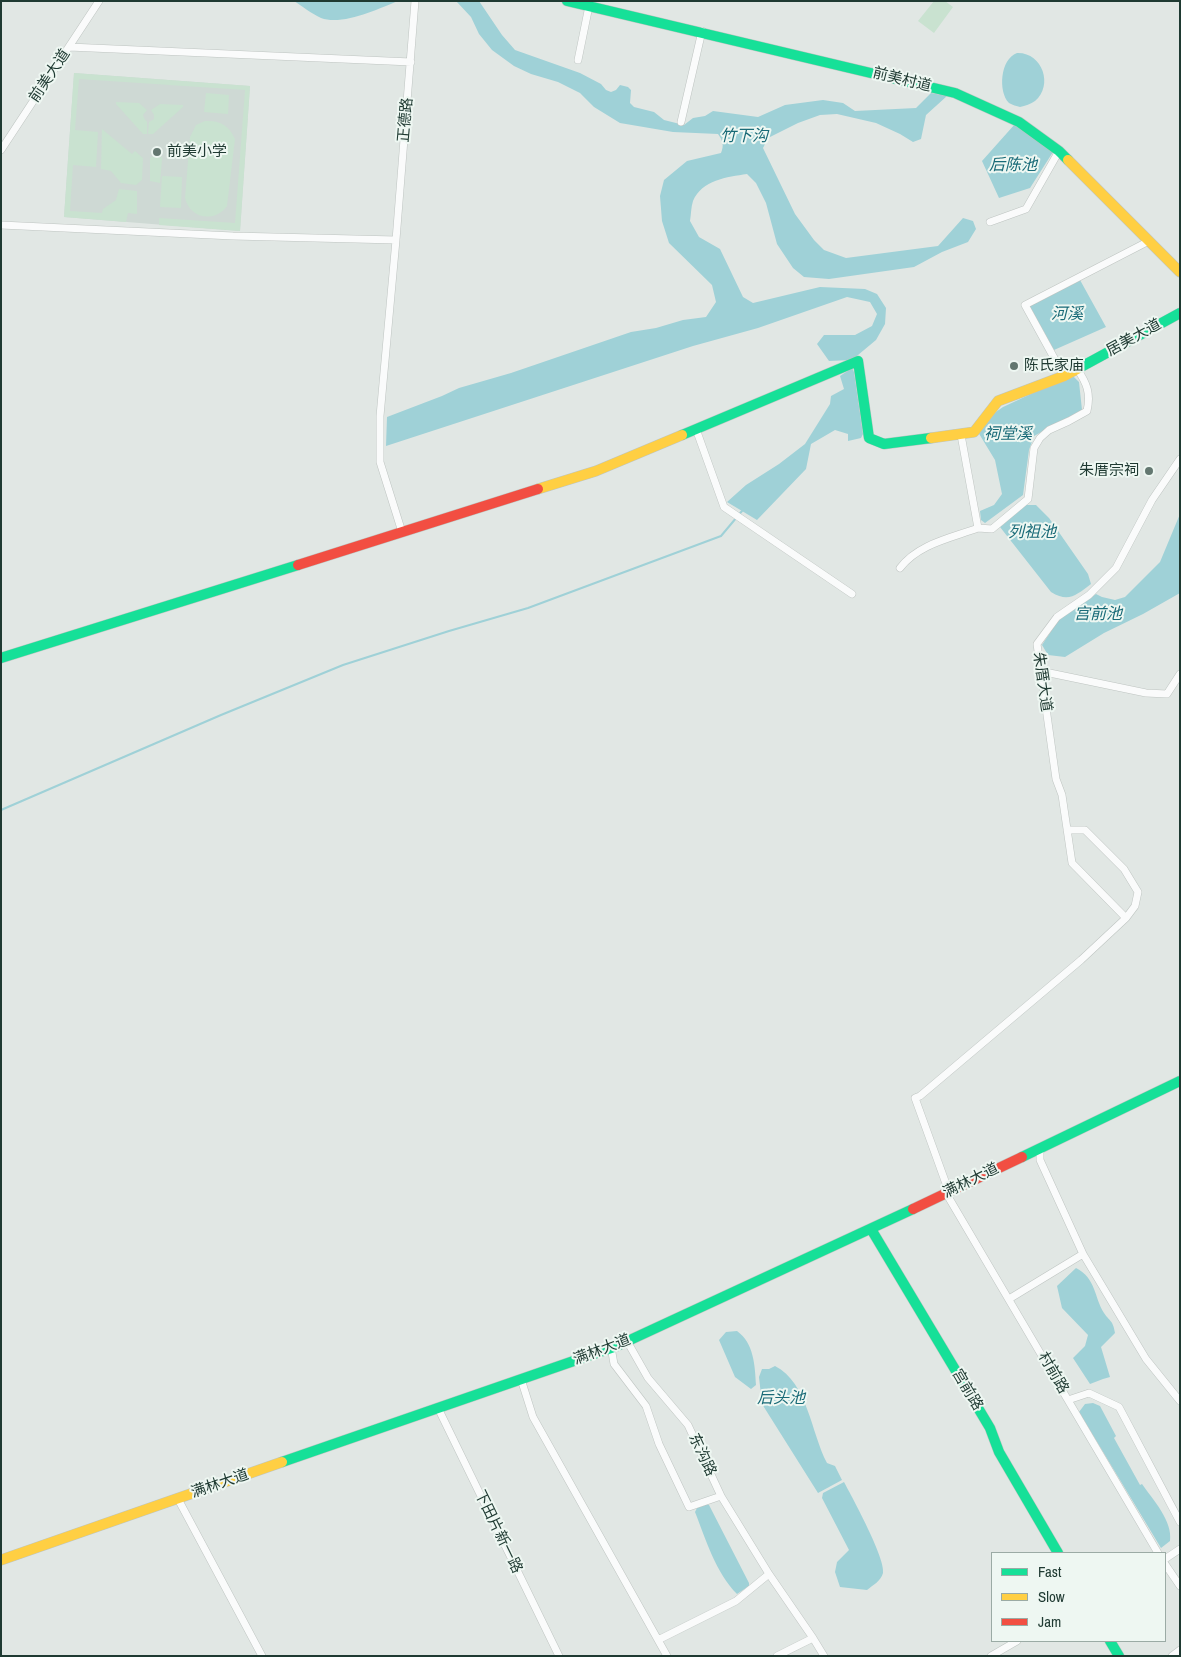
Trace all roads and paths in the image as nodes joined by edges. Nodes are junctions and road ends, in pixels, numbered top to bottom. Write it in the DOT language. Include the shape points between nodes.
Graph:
graph roads {
  1 [pos="99,1"];
  2 [pos="415,1"];
  3 [pos="566,1"];
  4 [pos="589,6"];
  5 [pos="702,32"];
  6 [pos="69,47"];
  7 [pos="578,60"];
  8 [pos="411,62"];
  9 [pos="681,122"];
  10 [pos="1,150"];
  11 [pos="1059,151"];
  12 [pos="990,222"];
  13 [pos="1,225"];
  14 [pos="396,240"];
  15 [pos="1149,241"];
  16 [pos="1180,272"];
  17 [pos="1180,313"];
  18 [pos="1077,369"];
  19 [pos="1064,376"];
  20 [pos="696,429"];
  21 [pos="962,435"];
  22 [pos="1180,460"];
  23 [pos="978,528"];
  24 [pos="402,532"];
  25 [pos="900,568"];
  26 [pos="852,594"];
  27 [pos="1,658"];
  28 [pos="1040,672"];
  29 [pos="1180,674"];
  30 [pos="1067,832"];
  31 [pos="1126,918"];
  32 [pos="1180,1081"];
  33 [pos="1040,1148"];
  34 [pos="948,1192"];
  35 [pos="871,1229"];
  36 [pos="1083,1254"];
  37 [pos="1009,1299"];
  38 [pos="627,1341"];
  39 [pos="611,1348"];
  40 [pos="521,1379"];
  41 [pos="1068,1400"];
  42 [pos="1180,1401"];
  43 [pos="438,1408"];
  44 [pos="721,1496"];
  45 [pos="178,1499"];
  46 [pos="1180,1522"];
  47 [pos="1057,1552"];
  48 [pos="1157,1552"];
  49 [pos="1178,1552"];
  50 [pos="1166,1558"];
  51 [pos="1,1560"];
  52 [pos="1166,1565"];
  53 [pos="769,1574"];
  54 [pos="1180,1586"];
  55 [pos="813,1638"];
  56 [pos="658,1640"];
  57 [pos="1016,1642"];
  58 [pos="1111,1642"];
  59 [pos="1180,1650"];
  60 [pos="262,1656"];
  61 [pos="559,1656"];
  62 [pos="667,1656"];
  63 [pos="778,1656"];
  64 [pos="824,1656"];
  65 [pos="991,1656"];
  66 [pos="1119,1656"];
  67 [pos="1172,1656"];
  1 -- 6 [label="street, 前美大道"];
  2 -- 8 [label="street, 正德路"];
  3 -- 4 [label="street, 前美村道"];
  4 -- 5 [label="street, 前美村道"];
  4 -- 7 [label="street"];
  5 -- 9 [label="street"];
  5 -- 11 [label="street, 前美村道" via="955,93 1019,122"];
  6 -- 8 [label="street"];
  6 -- 10 [label="street, 前美大道"];
  8 -- 14 [label="street, 正德路"];
  11 -- 12 [label="street" via="1026,209"];
  11 -- 15 [label="street, 前美村道"];
  13 -- 14 [label="street"];
  14 -- 24 [label="street, 正德路" via="380,416 380,462"];
  15 -- 16 [label="street, 前美村道"];
  15 -- 19 [label="street" via="1025,305"];
  17 -- 18 [label="street, 居美大道"];
  18 -- 19 [label="street, 居美大道"];
  18 -- 23 [label="street" via="1088,388 1087,411 1040,438 1034,448 1028,499 992,529"];
  19 -- 21 [label="street, 居美大道" via="998,402 974,432"];
  20 -- 21 [label="street" via="858,360 869,438 884,444"];
  20 -- 24 [label="street" via="596,471"];
  20 -- 26 [label="street" via="724,507"];
  21 -- 23 [label="street"];
  22 -- 28 [label="street, 朱厝大道" via="1152,500 1116,568 1089,595 1058,617 1036,644"];
  23 -- 25 [label="street" via="916,552"];
  24 -- 27 [label="street"];
  28 -- 29 [label="street" via="1146,693 1167,694"];
  28 -- 30 [label="street, 朱厝大道"];
  30 -- 31 [label="street, 朱厝大道" via="1072,862"];
  30 -- 31 [label="street" via="1085,830 1124,869 1138,892"];
  31 -- 34 [label="street, 村前路" via="1075,965 915,1098"];
  32 -- 33 [label="street, 满林大道"];
  33 -- 34 [label="street, 满林大道"];
  33 -- 36 [label="street" via="1040,1160"];
  34 -- 35 [label="street, 满林大道"];
  34 -- 37 [label="street, 村前路"];
  35 -- 38 [label="street, 满林大道"];
  35 -- 47 [label="street, 宫前路" via="990,1428 999,1452"];
  36 -- 37 [label="street"];
  36 -- 42 [label="street" via="1146,1359"];
  37 -- 41 [label="street, 村前路"];
  38 -- 39 [label="street, 满林大道"];
  38 -- 44 [label="street, 东沟路" via="648,1378 688,1425"];
  39 -- 40 [label="street, 满林大道"];
  39 -- 44 [label="street" via="614,1364 646,1406 659,1444 689,1508"];
  40 -- 43 [label="street, 满林大道"];
  40 -- 56 [label="street" via="533,1417"];
  41 -- 46 [label="street" via="1089,1393 1119,1407"];
  41 -- 48 [label="street, 村前路"];
  43 -- 45 [label="street, 满林大道"];
  43 -- 61 [label="street, 下田片新一路"];
  44 -- 53 [label="street, 东沟路"];
  45 -- 51 [label="street, 满林大道"];
  45 -- 60 [label="street"];
  49 -- 50 [label="street"];
  52 -- 54 [label="street"];
  53 -- 55 [label="street, 东沟路"];
  53 -- 56 [label="street" via="736,1601"];
  55 -- 63 [label="street"];
  55 -- 64 [label="street, 东沟路"];
  56 -- 62 [label="street"];
  57 -- 65 [label="street"];
  58 -- 66 [label="street"];
  59 -- 67 [label="street"];
}
